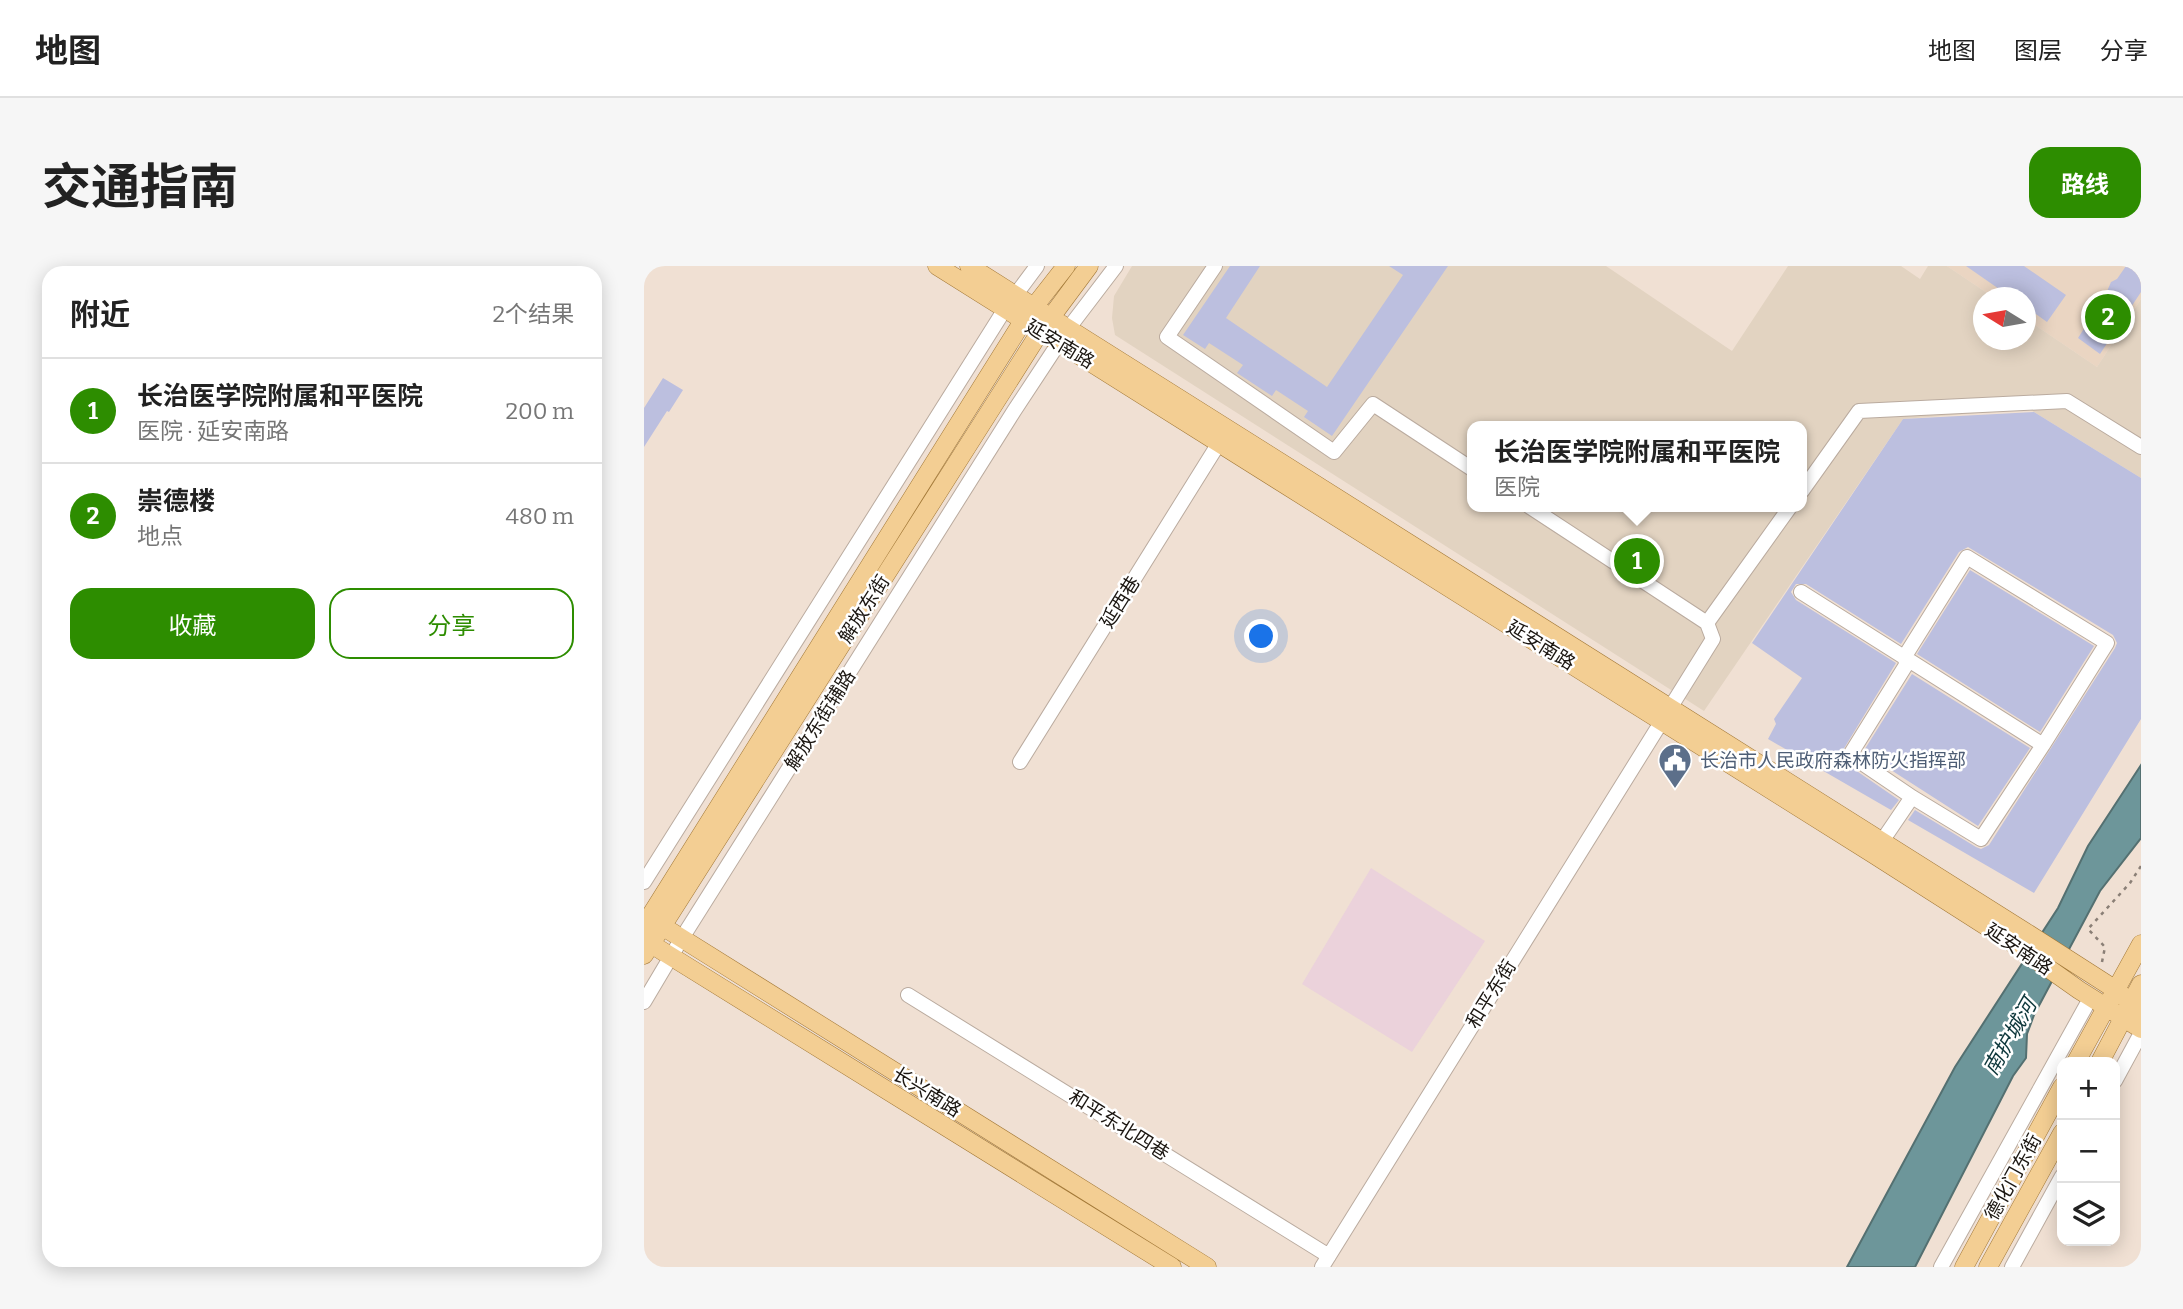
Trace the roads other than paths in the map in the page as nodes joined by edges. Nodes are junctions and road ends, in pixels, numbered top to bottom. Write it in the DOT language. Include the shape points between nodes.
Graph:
graph roads {
  1 [pos="937,266"];
  2 [pos="969,266"];
  3 [pos="1037,266"];
  4 [pos="1066,266"];
  5 [pos="1089,266"];
  6 [pos="1116,266"];
  7 [pos="1215,266"];
  8 [pos="1010,301"];
  9 [pos="1034,306"];
  10 [pos="1023,321"];
  11 [pos="1045,324"];
  12 [pos="1064,336"];
  13 [pos="1219,443"];
  14 [pos="2141,447"];
  15 [pos="1467,466"];
  16 [pos="1807,483"];
  17 [pos="1538,512"];
  18 [pos="1786,512"];
  19 [pos="1801,592"];
  20 [pos="1707,623"];
  21 [pos="1905,656"];
  22 [pos="1665,714"];
  23 [pos="2043,745"];
  24 [pos="1020,762"];
  25 [pos="1912,797"];
  26 [pos="1877,848"];
  27 [pos="644,882"];
  28 [pos="650,926"];
  29 [pos="2019,937"];
  30 [pos="682,939"];
  31 [pos="2141,944"];
  32 [pos="647,950"];
  33 [pos="671,957"];
  34 [pos="2141,984"];
  35 [pos="908,995"];
  36 [pos="2098,996"];
  37 [pos="644,1002"];
  38 [pos="2132,1011"];
  39 [pos="2141,1031"];
  40 [pos="2078,1057"];
  41 [pos="2104,1057"];
  42 [pos="2120,1071"];
  43 [pos="2057,1096"];
  44 [pos="2057,1142"];
  45 [pos="2058,1183"];
  46 [pos="1325,1262"];
  47 [pos="1172,1267"];
  48 [pos="1207,1267"];
  49 [pos="1941,1267"];
  50 [pos="1964,1267"];
  51 [pos="1988,1267"];
  52 [pos="2012,1267"];
  1 -- 8 [label="main road, 延安南路"];
  2 -- 8 [label="main road, 延安南路"];
  3 -- 8 [label="street"];
  4 -- 9 [label="main road, 解放东街"];
  5 -- 11 [label="main road, 解放东街"];
  6 -- 12 [label="street, 解放东街辅路"];
  7 -- 15 [label="street" via="1167,337 1335,452 1373,404"];
  8 -- 9 [label="main road, 延安南路"];
  8 -- 10 [label="main road, 延安南路"];
  8 -- 27 [label="street"];
  9 -- 10 [label="main road, 解放东街"];
  9 -- 11 [label="main road, 延安南路"];
  10 -- 11 [label="main road, 延安南路"];
  10 -- 28 [label="main road, 解放东街"];
  11 -- 12 [label="main road, 延安南路"];
  11 -- 28 [label="main road, 解放东街"];
  12 -- 13 [label="main road, 延安南路"];
  12 -- 22 [label="main road, 延安南路"];
  12 -- 30 [label="street, 解放东街辅路"];
  13 -- 22 [label="main road, 延安南路"];
  13 -- 24 [label="street, 延西巷"];
  14 -- 16 [label="street" via="2067,401 1859,411"];
  17 -- 20 [label="street"];
  18 -- 20 [label="street"];
  19 -- 21 [label="street"];
  20 -- 22 [label="street, 和平东街" via="1713,639"];
  21 -- 23 [label="street"];
  21 -- 23 [label="street" via="1967,557 2107,643"];
  21 -- 25 [label="street" via="1906,665 1850,755"];
  22 -- 26 [label="main road, 延安南路"];
  22 -- 46 [label="street, 和平东街"];
  23 -- 25 [label="street" via="1981,839"];
  25 -- 26 [label="street"];
  26 -- 29 [label="main road, 延安南路"];
  28 -- 30 [label="main road, 长兴南路"];
  28 -- 32 [label="main road, 解放东街"];
  29 -- 36 [label="main road, 延安南路"];
  29 -- 36 [label="main road, 延安南路" via="2094,976"];
  30 -- 33 [label="street, 解放东街辅路"];
  30 -- 48 [label="main road, 长兴南路"];
  31 -- 36 [label="main road"];
  32 -- 33 [label="main road, 长兴南路"];
  33 -- 37 [label="street, 解放东街辅路"];
  33 -- 47 [label="main road, 长兴南路"];
  34 -- 38 [label="main road"];
  35 -- 46 [label="street, 和平东北四巷"];
  36 -- 38 [label="main road, 延安南路"];
  36 -- 40 [label="main road"];
  36 -- 49 [label="street"];
  38 -- 39 [label="main road, 延安南路"];
  38 -- 41 [label="main road"];
  39 -- 42 [label="street"];
  43 -- 50 [label="main road, 德化门东街"];
  44 -- 51 [label="main road, 德化门东街"];
  45 -- 52 [label="street"];
}
